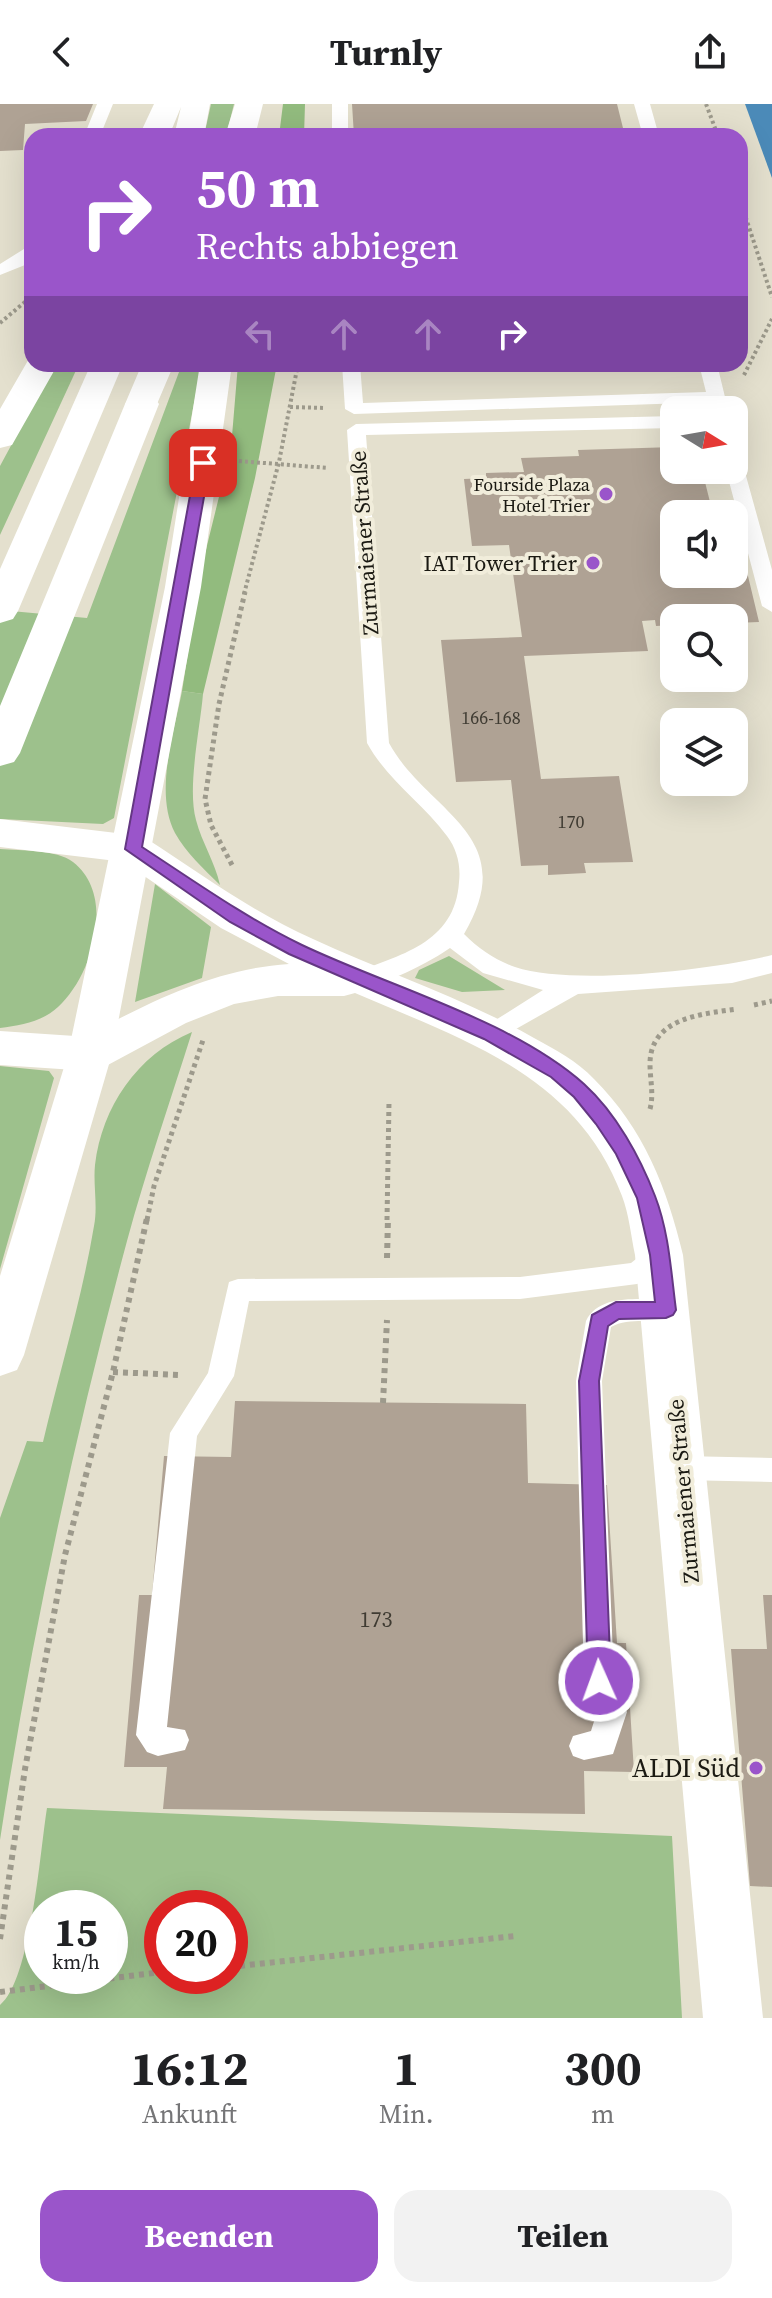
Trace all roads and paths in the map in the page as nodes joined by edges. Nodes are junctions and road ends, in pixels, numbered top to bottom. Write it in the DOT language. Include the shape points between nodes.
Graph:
graph roads {
  1 [pos="105,104"];
  2 [pos="168,104"];
  3 [pos="196,104"];
  4 [pos="340,104"];
  5 [pos="642,104"];
  6 [pos="706,104"];
  7 [pos="95,128"];
  8 [pos="158,128"];
  9 [pos="191,128"];
  10 [pos="340,128"];
  11 [pos="649,128"];
  12 [pos="715,128"];
  13 [pos="748,224"];
  14 [pos="24,256"];
  15 [pos="0,270"];
  16 [pos="772,297"];
  17 [pos="24,303"];
  18 [pos="772,319"];
  19 [pos="0,323"];
  20 [pos="748,367"];
  21 [pos="37,372"];
  22 [pos="104,372"];
  23 [pos="155,372"];
  24 [pos="215,372"];
  25 [pos="296,372"];
  26 [pos="352,372"];
  27 [pos="710,372"];
  28 [pos="746,372"];
  29 [pos="716,396"];
  30 [pos="718,396"];
  31 [pos="660,399"];
  32 [pos="660,422"];
  33 [pos="0,438"];
  34 [pos="234,460"];
  35 [pos="279,462"];
  36 [pos="329,468"];
  37 [pos="739,484"];
  38 [pos="772,606"];
  39 [pos="0,610"];
  40 [pos="0,753"];
  41 [pos="0,833"];
  42 [pos="133,849"];
  43 [pos="236,917"];
  44 [pos="451,935"];
  45 [pos="772,964"];
  46 [pos="359,980"];
  47 [pos="576,985"];
  48 [pos="222,992"];
  49 [pos="772,1001"];
  50 [pos="491,1034"];
  51 [pos="0,1048"];
  52 [pos="90,1054"];
  53 [pos="624,1150"];
  54 [pos="659,1255"];
  55 [pos="666,1310"];
  56 [pos="0,1355"];
  57 [pos="113,1372"];
  58 [pos="221,1376"];
  59 [pos="681,1468"];
  60 [pos="772,1470"];
  61 [pos="174,1740"];
  62 [pos="584,1746"];
  63 [pos="515,1936"];
  64 [pos="0,1939"];
  65 [pos="248,1965"];
  66 [pos="144,1974"];
  67 [pos="0,1992"];
  68 [pos="733,2018"];
  1 -- 7 [label="lane"];
  2 -- 8 [label="main road"];
  3 -- 9 [label="main road"];
  4 -- 10 [label="lane"];
  5 -- 11 [label="lane"];
  6 -- 12 [label="path"];
  13 -- 16 [label="path"];
  14 -- 15 [label="lane"];
  17 -- 19 [label="path"];
  18 -- 20 [label="path"];
  21 -- 33 [label="main road"];
  22 -- 39 [label="main road"];
  23 -- 40 [label="main road"];
  24 -- 42 [label="main road" via="183,587"];
  25 -- 35 [label="path"];
  26 -- 31 [label="lane" via="354,409"];
  27 -- 29 [label="lane"];
  28 -- 30 [label="path" via="739,385"];
  32 -- 44 [label="lane, Zurmaiener Straße" via="356,430 378,743 391,768 465,845 471,892"];
  34 -- 35 [label="path"];
  35 -- 36 [label="path"];
  35 -- 43 [label="path" via="219,704 205,799 217,837 238,874"];
  37 -- 38 [label="lane"];
  41 -- 42 [label="main road, Zurmaiener Straße"];
  42 -- 43 [label="main road, Zurmaiener Straße"];
  42 -- 52 [label="main road"];
  43 -- 46 [label="main road, Zurmaiener Straße"];
  44 -- 46 [label="lane, Zurmaiener Straße" via="419,956"];
  44 -- 47 [label="lane" via="474,958 499,971"];
  45 -- 47 [label="lane" via="732,974"];
  46 -- 48 [label="main road, Zurmaiener Straße" via="286,979"];
  46 -- 50 [label="main road, Zurmaiener Straße"];
  47 -- 50 [label="lane"];
  48 -- 52 [label="main road, Zurmaiener Straße" via="189,1002"];
  48 -- 57 [label="path" via="154,1186"];
  49 -- 53 [label="path" via="689,1017 659,1032 649,1058 653,1102"];
  50 -- 53 [label="main road, Zurmaiener Straße" via="533,1056 580,1092"];
  51 -- 52 [label="main road"];
  52 -- 56 [label="main road"];
  53 -- 54 [label="main road, Zurmaiener Straße" via="646,1198"];
  54 -- 55 [label="main road, Zurmaiener Straße"];
  54 -- 58 [label="lane" via="637,1273 520,1288 238,1290"];
  55 -- 59 [label="main road, Zurmaiener Straße"];
  55 -- 62 [label="lane" via="616,1311 599,1321 589,1381 599,1681 612,1712 602,1744"];
  57 -- 58 [label="path"];
  57 -- 64 [label="path" via="65,1555"];
  58 -- 61 [label="lane" via="184,1433 177,1475 151,1735 158,1742"];
  59 -- 60 [label="lane"];
  59 -- 68 [label="main road, Zurmaiener Straße"];
  63 -- 65 [label="path"];
  66 -- 67 [label="path"];
}
